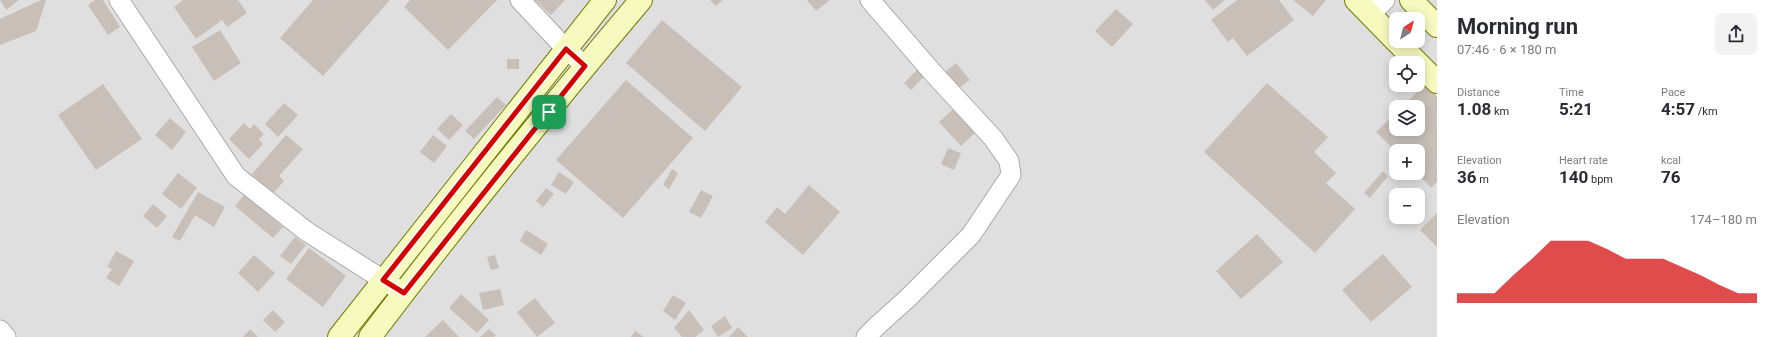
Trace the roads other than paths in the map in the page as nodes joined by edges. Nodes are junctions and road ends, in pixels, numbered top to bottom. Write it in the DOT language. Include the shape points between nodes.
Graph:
graph roads {
  1 [pos="119,0"];
  2 [pos="520,0"];
  3 [pos="605,0"];
  4 [pos="641,0"];
  5 [pos="870,0"];
  6 [pos="1411,0"];
  7 [pos="1370,5"];
  8 [pos="1437,26"];
  9 [pos="1389,31"];
  10 [pos="1403,48"];
  11 [pos="566,49"];
  12 [pos="585,66"];
  13 [pos="1437,82"];
  14 [pos="383,280"];
  15 [pos="404,293"];
  16 [pos="0,330"];
  17 [pos="6,337"];
  18 [pos="339,337"];
  19 [pos="370,337"];
  20 [pos="866,337"];
  1 -- 14 [label="street" via="236,176 306,231"];
  2 -- 11 [label="street"];
  3 -- 11 [label="main road"];
  4 -- 12 [label="main road"];
  5 -- 20 [label="street" via="993,138 1009,161 1012,175 971,235"];
  6 -- 8 [label="main road"];
  7 -- 9 [label="main road"];
  10 -- 13 [label="main road"];
  11 -- 12 [label="street"];
  11 -- 14 [label="main road"];
  12 -- 15 [label="main road"];
  14 -- 15 [label="street"];
  14 -- 18 [label="main road"];
  15 -- 19 [label="main road"];
  16 -- 17 [label="street"];
}
